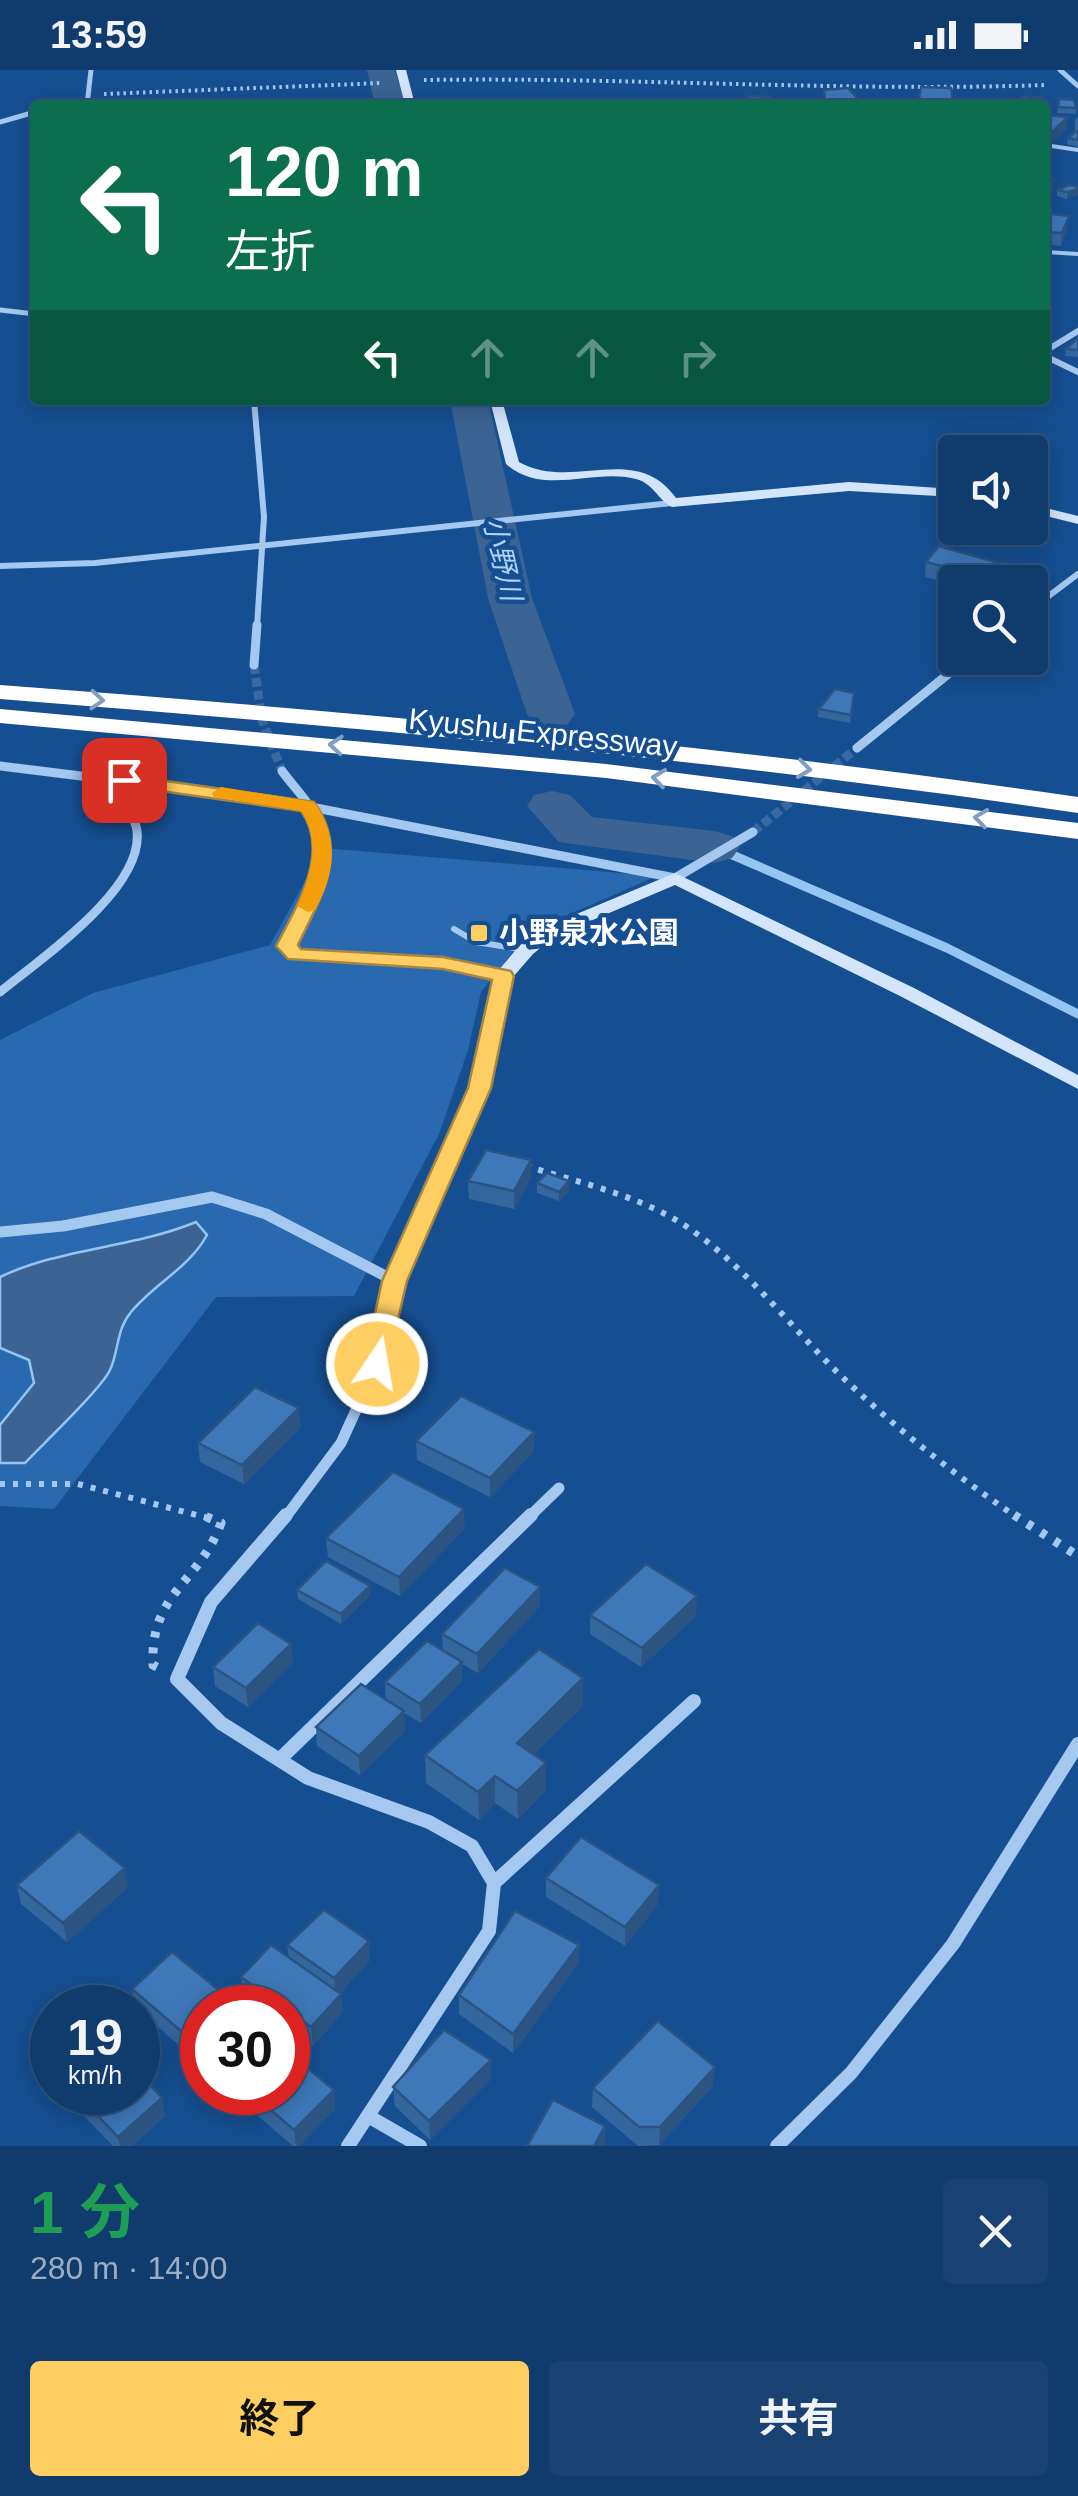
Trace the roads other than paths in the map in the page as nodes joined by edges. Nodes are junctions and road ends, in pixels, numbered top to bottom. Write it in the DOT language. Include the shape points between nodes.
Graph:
graph roads {
  1 [pos="90,70"];
  2 [pos="1060,70"];
  3 [pos="402,75"];
  4 [pos="1078,86"];
  5 [pos="87,100"];
  6 [pos="409,100"];
  7 [pos="30,113"];
  8 [pos="0,122"];
  9 [pos="1050,146"];
  10 [pos="1078,150"];
  11 [pos="1050,252"];
  12 [pos="1078,254"];
  13 [pos="0,310"];
  14 [pos="30,313"];
  15 [pos="1078,331"];
  16 [pos="1050,348"];
  17 [pos="1050,358"];
  18 [pos="1078,372"];
  19 [pos="254,405"];
  20 [pos="497,405"];
  21 [pos="938,490"];
  22 [pos="672,503"];
  23 [pos="1048,512"];
  24 [pos="1078,520"];
  25 [pos="263,547"];
  26 [pos="0,566"];
  27 [pos="1078,574"];
  28 [pos="1048,596"];
  29 [pos="254,665"];
  30 [pos="947,675"];
  31 [pos="0,692"];
  32 [pos="0,716"];
  33 [pos="858,748"];
  34 [pos="0,766"];
  35 [pos="282,772"];
  36 [pos="104,779"];
  37 [pos="307,806"];
  38 [pos="1078,806"];
  39 [pos="1078,831"];
  40 [pos="753,832"];
  41 [pos="676,878"];
  42 [pos="454,928"];
  43 [pos="526,950"];
  44 [pos="504,976"];
  45 [pos="0,992"];
  46 [pos="1078,1083"];
  47 [pos="0,1232"];
  48 [pos="395,1281"];
  49 [pos="559,1488"];
  50 [pos="694,1702"];
  51 [pos="1078,1744"];
  52 [pos="280,1760"];
  53 [pos="494,1883"];
  54 [pos="368,2116"];
  55 [pos="348,2146"];
  56 [pos="420,2146"];
  57 [pos="777,2146"];
  1 -- 5 [label="street"];
  2 -- 4 [label="street"];
  3 -- 6 [label="street"];
  7 -- 8 [label="street"];
  9 -- 10 [label="lane"];
  11 -- 12 [label="lane"];
  13 -- 14 [label="street"];
  15 -- 16 [label="street"];
  17 -- 18 [label="street"];
  19 -- 25 [label="street"];
  20 -- 22 [label="street" via="513,464 523,472 639,476"];
  21 -- 22 [label="street" via="848,485"];
  22 -- 25 [label="street"];
  23 -- 24 [label="street"];
  25 -- 26 [label="street"];
  25 -- 29 [label="street"];
  27 -- 28 [label="street"];
  30 -- 33 [label="street"];
  31 -- 38 [label="highway, Kyushu Expressway, one-way" via="422,726"];
  39 -- 32 [label="highway, Kyushu Expressway, one-way" via="569,768"];
  34 -- 36 [label="street"];
  35 -- 37 [label="street"];
  36 -- 37 [label="street"];
  36 -- 45 [label="street" via="138,830 133,865 109,896"];
  37 -- 41 [label="street"];
  37 -- 44 [label="street" via="319,823 320,878 287,946 296,954 443,963"];
  40 -- 41 [label="street"];
  41 -- 43 [label="street" via="550,932"];
  41 -- 46 [label="street"];
  42 -- 43 [label="lane" via="476,942"];
  43 -- 44 [label="street"];
  44 -- 48 [label="street" via="479,1088"];
  47 -- 48 [label="street" via="212,1197 266,1214"];
  48 -- 52 [label="street" via="377,1364 341,1442 211,1602 177,1679 221,1722"];
  49 -- 52 [label="street"];
  50 -- 53 [label="street"];
  51 -- 57 [label="street" via="953,1944 852,2072"];
  52 -- 53 [label="street" via="472,1846"];
  53 -- 54 [label="street" via="489,1931"];
  54 -- 55 [label="street"];
  54 -- 56 [label="street"];
}
